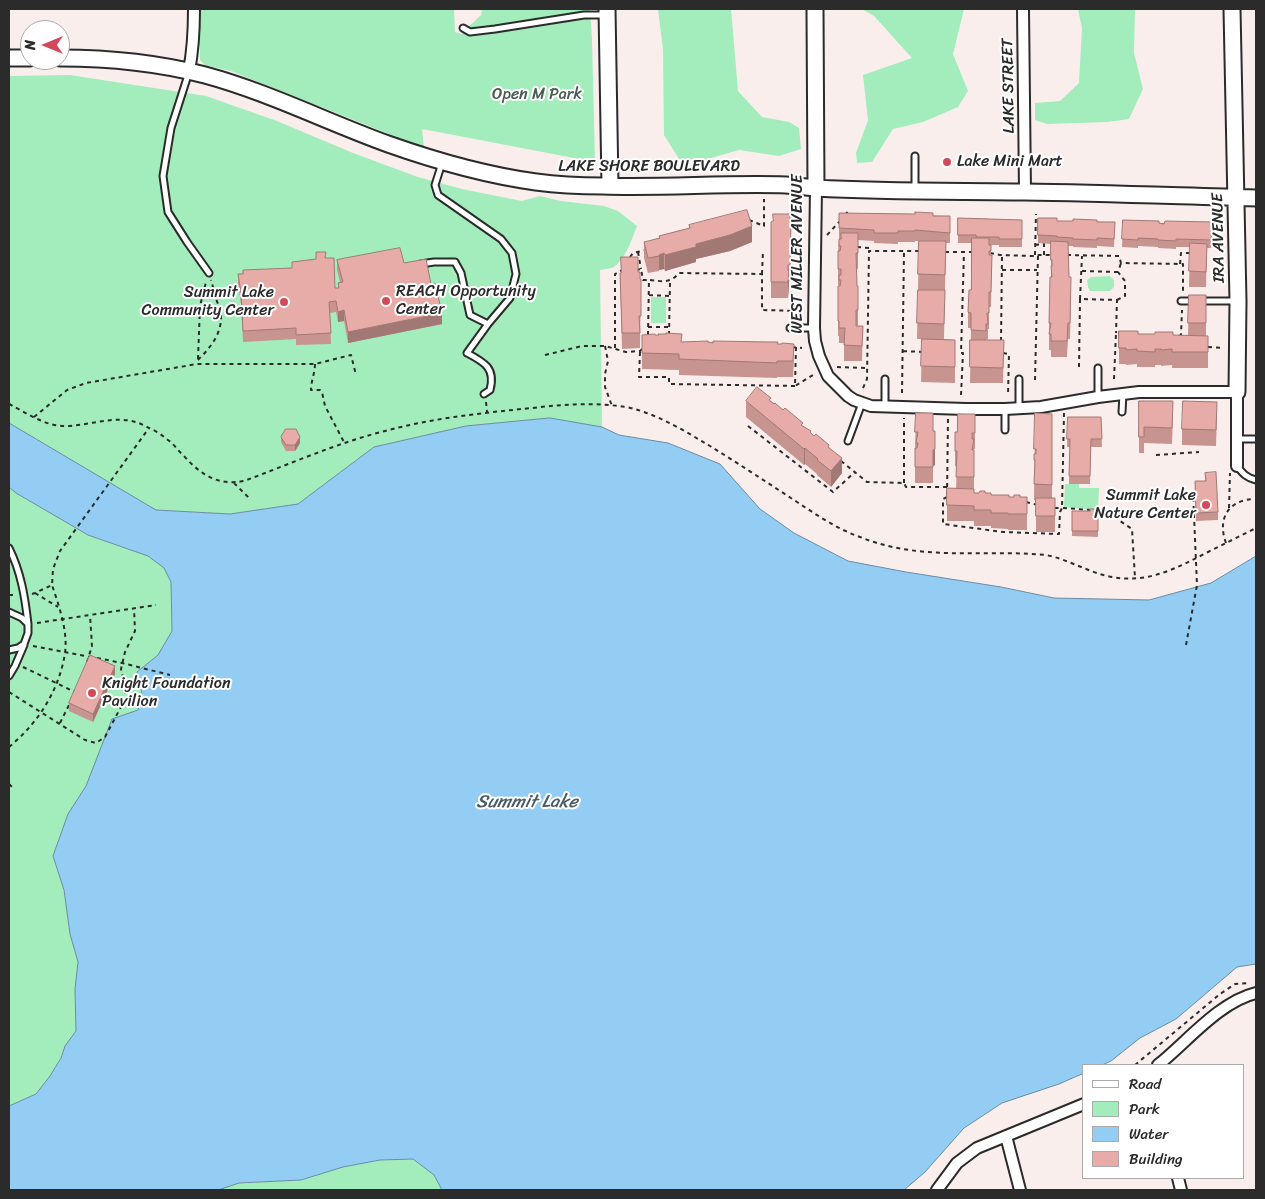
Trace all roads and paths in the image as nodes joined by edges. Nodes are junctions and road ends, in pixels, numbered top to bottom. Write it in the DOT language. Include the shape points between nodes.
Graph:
graph roads {
  1 [pos="194,9"];
  2 [pos="815,9"];
  3 [pos="1023,9"];
  4 [pos="1232,9"];
  5 [pos="607,12"];
  6 [pos="463,28"];
  7 [pos="70,58"];
  8 [pos="189,71"];
  9 [pos="915,156"];
  10 [pos="442,162"];
  11 [pos="610,186"];
  12 [pos="816,188"];
  13 [pos="915,190"];
  14 [pos="1025,192"];
  15 [pos="1236,198"];
  16 [pos="1256,198"];
  17 [pos="764,199"];
  18 [pos="849,210"];
  19 [pos="1036,214"];
  20 [pos="744,218"];
  21 [pos="783,227"];
  22 [pos="802,228"];
  23 [pos="827,235"];
  24 [pos="1036,245"];
  25 [pos="851,246"];
  26 [pos="646,250"];
  27 [pos="763,250"];
  28 [pos="869,251"];
  29 [pos="904,251"];
  30 [pos="926,251"];
  31 [pos="638,252"];
  32 [pos="943,252"];
  33 [pos="964,252"];
  34 [pos="979,252"];
  35 [pos="984,252"];
  36 [pos="1044,254"];
  37 [pos="1192,254"];
  38 [pos="1002,255"];
  39 [pos="1037,255"];
  40 [pos="1056,255"];
  41 [pos="1062,255"];
  42 [pos="1082,255"];
  43 [pos="629,259"];
  44 [pos="1121,263"];
  45 [pos="1180,264"];
  46 [pos="417,265"];
  47 [pos="625,265"];
  48 [pos="641,269"];
  49 [pos="631,270"];
  50 [pos="1002,270"];
  51 [pos="1038,270"];
  52 [pos="1082,271"];
  53 [pos="1118,272"];
  54 [pos="209,273"];
  55 [pos="762,274"];
  56 [pos="649,280"];
  57 [pos="670,281"];
  58 [pos="1183,292"];
  59 [pos="649,295"];
  60 [pos="669,296"];
  61 [pos="1080,299"];
  62 [pos="1117,300"];
  63 [pos="1181,301"];
  64 [pos="1238,301"];
  65 [pos="1182,308"];
  66 [pos="800,311"];
  67 [pos="488,324"];
  68 [pos="648,327"];
  69 [pos="669,327"];
  70 [pos="790,328"];
  71 [pos="814,328"];
  72 [pos="1116,332"];
  73 [pos="1123,333"];
  74 [pos="648,341"];
  75 [pos="668,342"];
  76 [pos="1178,342"];
  77 [pos="605,346"];
  78 [pos="644,346"];
  79 [pos="1001,346"];
  80 [pos="786,347"];
  81 [pos="796,347"];
  82 [pos="1205,347"];
  83 [pos="802,348"];
  84 [pos="1223,348"];
  85 [pos="615,349"];
  86 [pos="640,351"];
  87 [pos="903,351"];
  88 [pos="928,352"];
  89 [pos="1001,353"];
  90 [pos="545,355"];
  91 [pos="197,362"];
  92 [pos="315,364"];
  93 [pos="836,367"];
  94 [pos="1079,367"];
  95 [pos="867,368"];
  96 [pos="1098,368"];
  97 [pos="356,375"];
  98 [pos="813,376"];
  99 [pos="885,379"];
  100 [pos="1019,379"];
  101 [pos="1114,379"];
  102 [pos="1035,380"];
  103 [pos="795,386"];
  104 [pos="862,388"];
  105 [pos="1237,392"];
  106 [pos="902,393"];
  107 [pos="484,394"];
  108 [pos="1123,394"];
  109 [pos="961,395"];
  110 [pos="1008,396"];
  111 [pos="1098,396"];
  112 [pos="9,404"];
  113 [pos="862,404"];
  114 [pos="612,406"];
  115 [pos="885,407"];
  116 [pos="1019,408"];
  117 [pos="1005,409"];
  118 [pos="1122,412"];
  119 [pos="1064,413"];
  120 [pos="34,417"];
  121 [pos="904,418"];
  122 [pos="337,419"];
  123 [pos="948,419"];
  124 [pos="332,421"];
  125 [pos="748,426"];
  126 [pos="149,428"];
  127 [pos="1005,430"];
  128 [pos="1237,439"];
  129 [pos="1256,439"];
  130 [pos="848,441"];
  131 [pos="345,444"];
  132 [pos="1199,452"];
  133 [pos="1156,456"];
  134 [pos="840,460"];
  135 [pos="1234,466"];
  136 [pos="855,472"];
  137 [pos="1256,480"];
  138 [pos="234,483"];
  139 [pos="904,483"];
  140 [pos="947,487"];
  141 [pos="1193,493"];
  142 [pos="947,497"];
  143 [pos="956,497"];
  144 [pos="1254,499"];
  145 [pos="251,500"];
  146 [pos="1021,500"];
  147 [pos="1039,506"];
  148 [pos="1055,508"];
  149 [pos="1062,508"];
  150 [pos="1229,508"];
  151 [pos="1092,510"];
  152 [pos="1114,517"];
  153 [pos="1256,528"];
  154 [pos="1226,543"];
  155 [pos="9,548"];
  156 [pos="1195,558"];
  157 [pos="1134,578"];
  158 [pos="52,585"];
  159 [pos="42,590"];
  160 [pos="34,593"];
  161 [pos="156,605"];
  162 [pos="60,608"];
  163 [pos="134,608"];
  164 [pos="9,612"];
  165 [pos="90,615"];
  166 [pos="62,619"];
  167 [pos="28,624"];
  168 [pos="24,644"];
  169 [pos="1186,645"];
  170 [pos="9,650"];
  171 [pos="65,652"];
  172 [pos="89,657"];
  173 [pos="16,663"];
  174 [pos="86,666"];
  175 [pos="170,675"];
  176 [pos="9,676"];
  177 [pos="57,684"];
  178 [pos="9,692"];
  179 [pos="75,692"];
  180 [pos="71,700"];
  181 [pos="42,713"];
  182 [pos="59,724"];
  183 [pos="9,747"];
  184 [pos="9,784"];
  185 [pos="12,787"];
  186 [pos="1256,993"];
  187 [pos="1159,1064"];
  188 [pos="1082,1105"];
  189 [pos="1006,1136"];
  190 [pos="937,1190"];
  191 [pos="1020,1190"];
  1 -- 8 [label="street" via="194,42"];
  2 -- 12 [label="main road, WEST MILLER AVENUE"];
  3 -- 14 [label="street, LAKE STREET"];
  4 -- 15 [label="main road, IRA AVENUE"];
  5 -- 6 [label="lane" via="495,30 470,32"];
  5 -- 11 [label="main road"];
  7 -- 8 [label="main road, LAKE SHORE BOULEVARD" via="143,63"];
  8 -- 10 [label="main road, LAKE SHORE BOULEVARD" via="247,89"];
  8 -- 54 [label="lane" via="170,128 163,176 168,212"];
  9 -- 13 [label="lane"];
  10 -- 11 [label="main road, LAKE SHORE BOULEVARD" via="538,183"];
  10 -- 67 [label="lane" via="435,185 438,195 502,239 512,253 516,274 510,298"];
  11 -- 12 [label="main road, LAKE SHORE BOULEVARD" via="787,185"];
  12 -- 13 [label="main road, LAKE SHORE BOULEVARD"];
  12 -- 71 [label="street, WEST MILLER AVENUE"];
  13 -- 14 [label="main road, LAKE SHORE BOULEVARD"];
  14 -- 15 [label="main road, LAKE SHORE BOULEVARD"];
  15 -- 16 [label="main road, LAKE SHORE BOULEVARD"];
  15 -- 64 [label="main road, IRA AVENUE"];
  17 -- 20 [label="path" via="764,226"];
  18 -- 23 [label="path"];
  19 -- 24 [label="path"];
  21 -- 22 [label="path"];
  24 -- 36 [label="path" via="1044,244"];
  24 -- 39 [label="path"];
  25 -- 28 [label="path" via="869,248"];
  26 -- 31 [label="path"];
  27 -- 55 [label="path"];
  28 -- 29 [label="path"];
  28 -- 95 [label="path"];
  29 -- 30 [label="path"];
  29 -- 87 [label="path"];
  31 -- 43 [label="path"];
  31 -- 48 [label="path"];
  32 -- 33 [label="path"];
  33 -- 34 [label="path"];
  33 -- 109 [label="path"];
  35 -- 38 [label="path"];
  36 -- 39 [label="path"];
  36 -- 40 [label="path"];
  37 -- 45 [label="path" via="1181,254"];
  38 -- 39 [label="path"];
  38 -- 50 [label="path"];
  39 -- 51 [label="path"];
  41 -- 42 [label="path"];
  42 -- 44 [label="path" via="1119,256"];
  42 -- 52 [label="path"];
  44 -- 45 [label="path"];
  44 -- 53 [label="path"];
  45 -- 58 [label="path" via="1183,264"];
  46 -- 67 [label="lane" via="455,262 461,273 470,315"];
  47 -- 85 [label="path" via="615,274"];
  48 -- 49 [label="path"];
  48 -- 56 [label="path" via="643,280"];
  50 -- 51 [label="path"];
  50 -- 79 [label="path"];
  51 -- 102 [label="path"];
  52 -- 53 [label="path"];
  52 -- 61 [label="path"];
  53 -- 62 [label="path" via="1125,280 1125,296"];
  54 -- 91 [label="path" via="200,306"];
  54 -- 91 [label="path" via="221,313 220,324 210,348"];
  55 -- 57 [label="path" via="679,273"];
  55 -- 66 [label="path" via="762,310"];
  56 -- 57 [label="path"];
  56 -- 59 [label="path"];
  57 -- 60 [label="path"];
  59 -- 60 [label="path"];
  59 -- 68 [label="path"];
  60 -- 69 [label="path"];
  61 -- 62 [label="path"];
  61 -- 94 [label="path"];
  62 -- 72 [label="path"];
  63 -- 64 [label="lane"];
  64 -- 105 [label="main road, IRA AVENUE"];
  65 -- 76 [label="path"];
  67 -- 107 [label="lane" via="467,353 488,367 492,375 490,390"];
  68 -- 69 [label="path"];
  68 -- 74 [label="path"];
  69 -- 75 [label="path"];
  70 -- 71 [label="lane"];
  71 -- 113 [label="street, WEST MILLER AVENUE" via="819,356 828,376 848,396"];
  72 -- 73 [label="path"];
  72 -- 101 [label="path"];
  77 -- 85 [label="path"];
  77 -- 90 [label="path" via="582,346"];
  77 -- 114 [label="path" via="608,361 605,387"];
  78 -- 86 [label="path"];
  80 -- 81 [label="path"];
  81 -- 83 [label="path"];
  81 -- 103 [label="path"];
  82 -- 84 [label="path"];
  85 -- 86 [label="path"];
  86 -- 103 [label="path" via="639,377 669,377 669,384"];
  87 -- 88 [label="path"];
  87 -- 106 [label="path"];
  89 -- 110 [label="path" via="1010,354"];
  91 -- 92 [label="path"];
  91 -- 120 [label="path" via="86,383 66,390"];
  92 -- 97 [label="path" via="351,355"];
  92 -- 124 [label="path" via="311,390 322,392"];
  93 -- 95 [label="path"];
  95 -- 104 [label="path" via="867,379"];
  96 -- 111 [label="lane"];
  98 -- 103 [label="path"];
  99 -- 115 [label="lane"];
  100 -- 116 [label="lane"];
  105 -- 108 [label="street, WEST MILLER AVENUE"];
  105 -- 128 [label="street, IRA AVENUE"];
  108 -- 111 [label="street, WEST MILLER AVENUE"];
  108 -- 118 [label="lane"];
  111 -- 116 [label="street, WEST MILLER AVENUE"];
  112 -- 120 [label="path"];
  113 -- 115 [label="street, WEST MILLER AVENUE"];
  113 -- 130 [label="lane"];
  114 -- 131 [label="path" via="574,404 487,412 416,423"];
  114 -- 157 [label="path" via="638,410 672,424 825,520 862,538 926,553 1046,555 1092,572"];
  115 -- 117 [label="street, WEST MILLER AVENUE"];
  116 -- 117 [label="street, WEST MILLER AVENUE"];
  117 -- 127 [label="lane"];
  119 -- 149 [label="path"];
  120 -- 126 [label="path" via="62,426 119,419"];
  121 -- 139 [label="path"];
  122 -- 124 [label="path"];
  123 -- 140 [label="path"];
  124 -- 131 [label="path"];
  125 -- 136 [label="path" via="833,492"];
  126 -- 138 [label="path" via="168,440 188,462 213,480"];
  126 -- 158 [label="path" via="60,551 53,569"];
  128 -- 129 [label="lane"];
  128 -- 135 [label="street, IRA AVENUE"];
  131 -- 138 [label="path"];
  132 -- 133 [label="path"];
  134 -- 136 [label="path"];
  135 -- 137 [label="lane" via="1248,478"];
  135 -- 150 [label="path"];
  136 -- 139 [label="path" via="867,482"];
  138 -- 145 [label="path"];
  139 -- 140 [label="path" via="906,487"];
  140 -- 142 [label="path"];
  141 -- 156 [label="path"];
  142 -- 143 [label="path"];
  142 -- 149 [label="path" via="943,499 943,524 1003,532 1059,534"];
  144 -- 150 [label="path" via="1241,500"];
  146 -- 147 [label="path"];
  148 -- 149 [label="path"];
  149 -- 151 [label="path"];
  150 -- 154 [label="path" via="1222,534"];
  152 -- 157 [label="path" via="1132,529"];
  153 -- 154 [label="path"];
  154 -- 156 [label="path"];
  155 -- 167 [label="lane" via="16,562"];
  156 -- 157 [label="path" via="1159,575"];
  156 -- 169 [label="path" via="1197,585"];
  158 -- 159 [label="path"];
  158 -- 162 [label="path"];
  160 -- 162 [label="path"];
  161 -- 163 [label="path"];
  162 -- 166 [label="path"];
  163 -- 165 [label="path"];
  163 -- 182 [label="path" via="135,631 121,669 126,690 124,703 105,737 96,743 85,740"];
  164 -- 167 [label="lane"];
  165 -- 166 [label="path"];
  165 -- 172 [label="path" via="92,646"];
  166 -- 167 [label="path"];
  166 -- 171 [label="path"];
  167 -- 168 [label="lane"];
  168 -- 170 [label="lane"];
  168 -- 171 [label="path"];
  168 -- 173 [label="lane"];
  171 -- 172 [label="path"];
  171 -- 177 [label="path"];
  172 -- 174 [label="path"];
  172 -- 175 [label="path"];
  173 -- 176 [label="lane"];
  173 -- 177 [label="path"];
  177 -- 179 [label="path"];
  177 -- 181 [label="path"];
  178 -- 181 [label="path"];
  180 -- 182 [label="path"];
  181 -- 182 [label="path"];
  181 -- 183 [label="path"];
  184 -- 185 [label="path"];
  186 -- 187 [label="street" via="1228,1006"];
  188 -- 189 [label="street"];
  189 -- 190 [label="street" via="966,1156"];
  189 -- 191 [label="street"];
}
